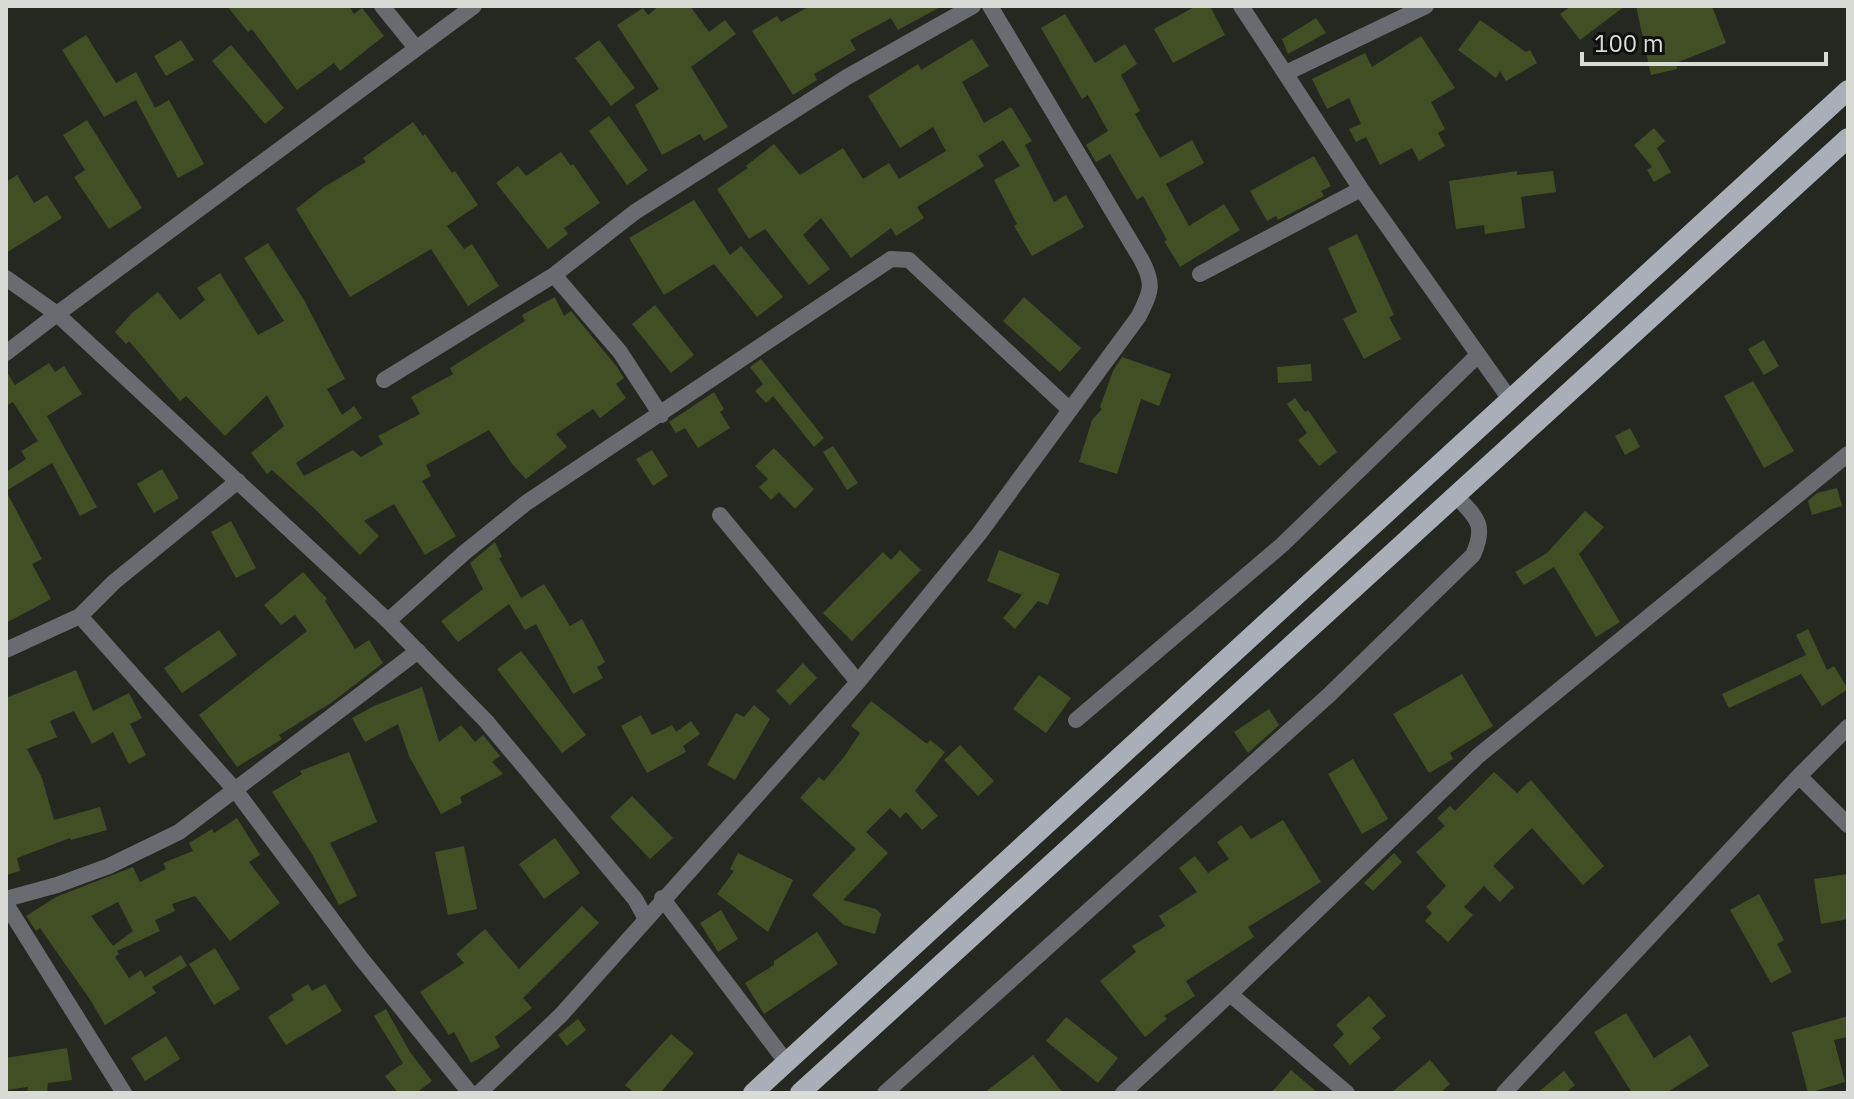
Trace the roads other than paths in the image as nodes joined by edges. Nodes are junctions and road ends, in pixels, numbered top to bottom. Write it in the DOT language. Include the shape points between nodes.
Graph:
graph roads {
  1 [pos="382,6"];
  2 [pos="474,6"];
  3 [pos="973,6"];
  4 [pos="990,6"];
  5 [pos="1241,6"];
  6 [pos="1426,6"];
  7 [pos="416,48"];
  8 [pos="1286,73"];
  9 [pos="1848,90"];
  10 [pos="1848,138"];
  11 [pos="1361,189"];
  12 [pos="1200,274"];
  13 [pos="554,275"];
  14 [pos="6,278"];
  15 [pos="57,314"];
  16 [pos="6,353"];
  17 [pos="1478,355"];
  18 [pos="384,380"];
  19 [pos="1509,398"];
  20 [pos="1070,410"];
  21 [pos="661,415"];
  22 [pos="1848,454"];
  23 [pos="238,481"];
  24 [pos="1455,495"];
  25 [pos="720,515"];
  26 [pos="80,616"];
  27 [pos="388,621"];
  28 [pos="6,650"];
  29 [pos="418,651"];
  30 [pos="858,682"];
  31 [pos="1076,720"];
  32 [pos="1848,727"];
  33 [pos="1799,776"];
  34 [pos="236,791"];
  35 [pos="1848,825"];
  36 [pos="662,898"];
  37 [pos="6,902"];
  38 [pos="645,917"];
  39 [pos="1230,994"];
  40 [pos="787,1063"];
  41 [pos="124,1093"];
  42 [pos="470,1093"];
  43 [pos="479,1093"];
  44 [pos="753,1093"];
  45 [pos="800,1093"];
  46 [pos="885,1093"];
  47 [pos="1123,1093"];
  48 [pos="1347,1093"];
  49 [pos="1504,1093"];
  1 -- 7 [label="street"];
  2 -- 7 [label="street"];
  3 -- 13 [label="street" via="847,77 635,212"];
  4 -- 20 [label="street" via="1151,276 1139,316"];
  5 -- 8 [label="street"];
  6 -- 8 [label="street"];
  7 -- 15 [label="street"];
  8 -- 11 [label="street"];
  9 -- 19 [label="main road"];
  10 -- 24 [label="main road"];
  11 -- 12 [label="street"];
  11 -- 17 [label="street"];
  13 -- 18 [label="street"];
  13 -- 21 [label="street" via="620,352"];
  14 -- 15 [label="street"];
  15 -- 16 [label="street"];
  15 -- 23 [label="street"];
  17 -- 19 [label="street"];
  17 -- 31 [label="street" via="1282,545"];
  19 -- 40 [label="main road"];
  20 -- 21 [label="street" via="909,260 891,259"];
  20 -- 30 [label="street" via="979,534"];
  21 -- 27 [label="street" via="526,503"];
  22 -- 39 [label="street" via="1478,756"];
  23 -- 26 [label="street"];
  23 -- 27 [label="street"];
  24 -- 45 [label="main road"];
  24 -- 46 [label="street" via="1478,520 1481,539 1473,555 1328,696"];
  25 -- 30 [label="street"];
  26 -- 28 [label="street"];
  26 -- 34 [label="street"];
  27 -- 29 [label="street"];
  29 -- 34 [label="street"];
  29 -- 38 [label="street" via="486,721"];
  30 -- 36 [label="street"];
  32 -- 33 [label="street"];
  33 -- 35 [label="street"];
  33 -- 49 [label="street"];
  34 -- 37 [label="street" via="179,832 109,866"];
  34 -- 42 [label="street"];
  36 -- 38 [label="street"];
  36 -- 40 [label="street"];
  37 -- 41 [label="street"];
  38 -- 43 [label="street" via="561,1015"];
  39 -- 47 [label="street"];
  39 -- 48 [label="street"];
  40 -- 44 [label="main road"];
}
